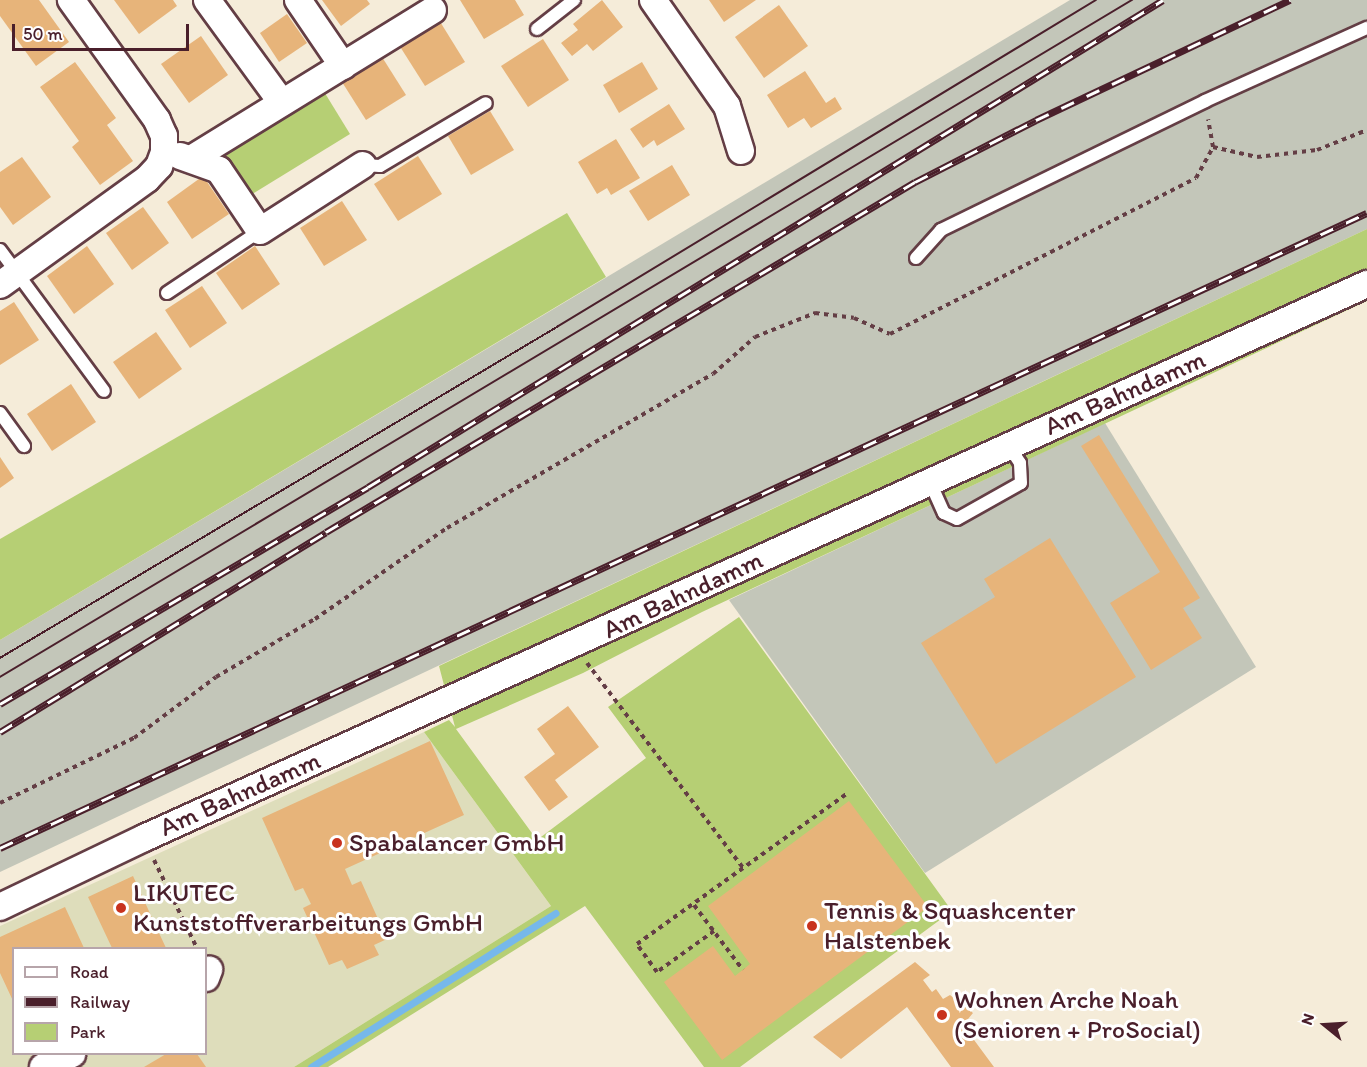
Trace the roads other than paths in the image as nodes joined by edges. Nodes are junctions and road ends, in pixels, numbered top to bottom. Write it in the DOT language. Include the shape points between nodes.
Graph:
graph roads {
  1 [pos="71,0"];
  2 [pos="207,0"];
  3 [pos="298,0"];
  4 [pos="574,0"];
  5 [pos="653,0"];
  6 [pos="433,10"];
  7 [pos="1367,28"];
  8 [pos="537,29"];
  9 [pos="343,66"];
  10 [pos="282,103"];
  11 [pos="486,103"];
  12 [pos="741,151"];
  13 [pos="164,152"];
  14 [pos="191,159"];
  15 [pos="363,165"];
  16 [pos="260,231"];
  17 [pos="0,250"];
  18 [pos="916,258"];
  19 [pos="8,279"];
  20 [pos="1367,284"];
  21 [pos="167,293"];
  22 [pos="104,391"];
  23 [pos="0,412"];
  24 [pos="24,446"];
  25 [pos="1010,446"];
  26 [pos="930,482"];
  27 [pos="0,907"];
  28 [pos="68,1055"];
  29 [pos="43,1067"];
  1 -- 13 [label="street" via="157,120 164,136"];
  2 -- 10 [label="street"];
  3 -- 9 [label="street"];
  4 -- 8 [label="lane"];
  5 -- 12 [label="street" via="727,106"];
  6 -- 9 [label="street"];
  7 -- 18 [label="lane" via="1205,101 941,230"];
  9 -- 10 [label="street"];
  10 -- 14 [label="street"];
  11 -- 15 [label="lane" via="380,166"];
  13 -- 14 [label="street"];
  13 -- 19 [label="street" via="159,166 147,179"];
  14 -- 16 [label="street" via="219,170"];
  15 -- 16 [label="street"];
  16 -- 21 [label="lane"];
  17 -- 19 [label="lane"];
  19 -- 22 [label="lane"];
  20 -- 25 [label="street, Am Bahndamm"];
  23 -- 24 [label="lane"];
  25 -- 26 [label="street, Am Bahndamm"];
  25 -- 26 [label="lane" via="1020,463 1021,483 957,519 944,513"];
  26 -- 27 [label="street, Am Bahndamm"];
  28 -- 29 [label="street"];
}
